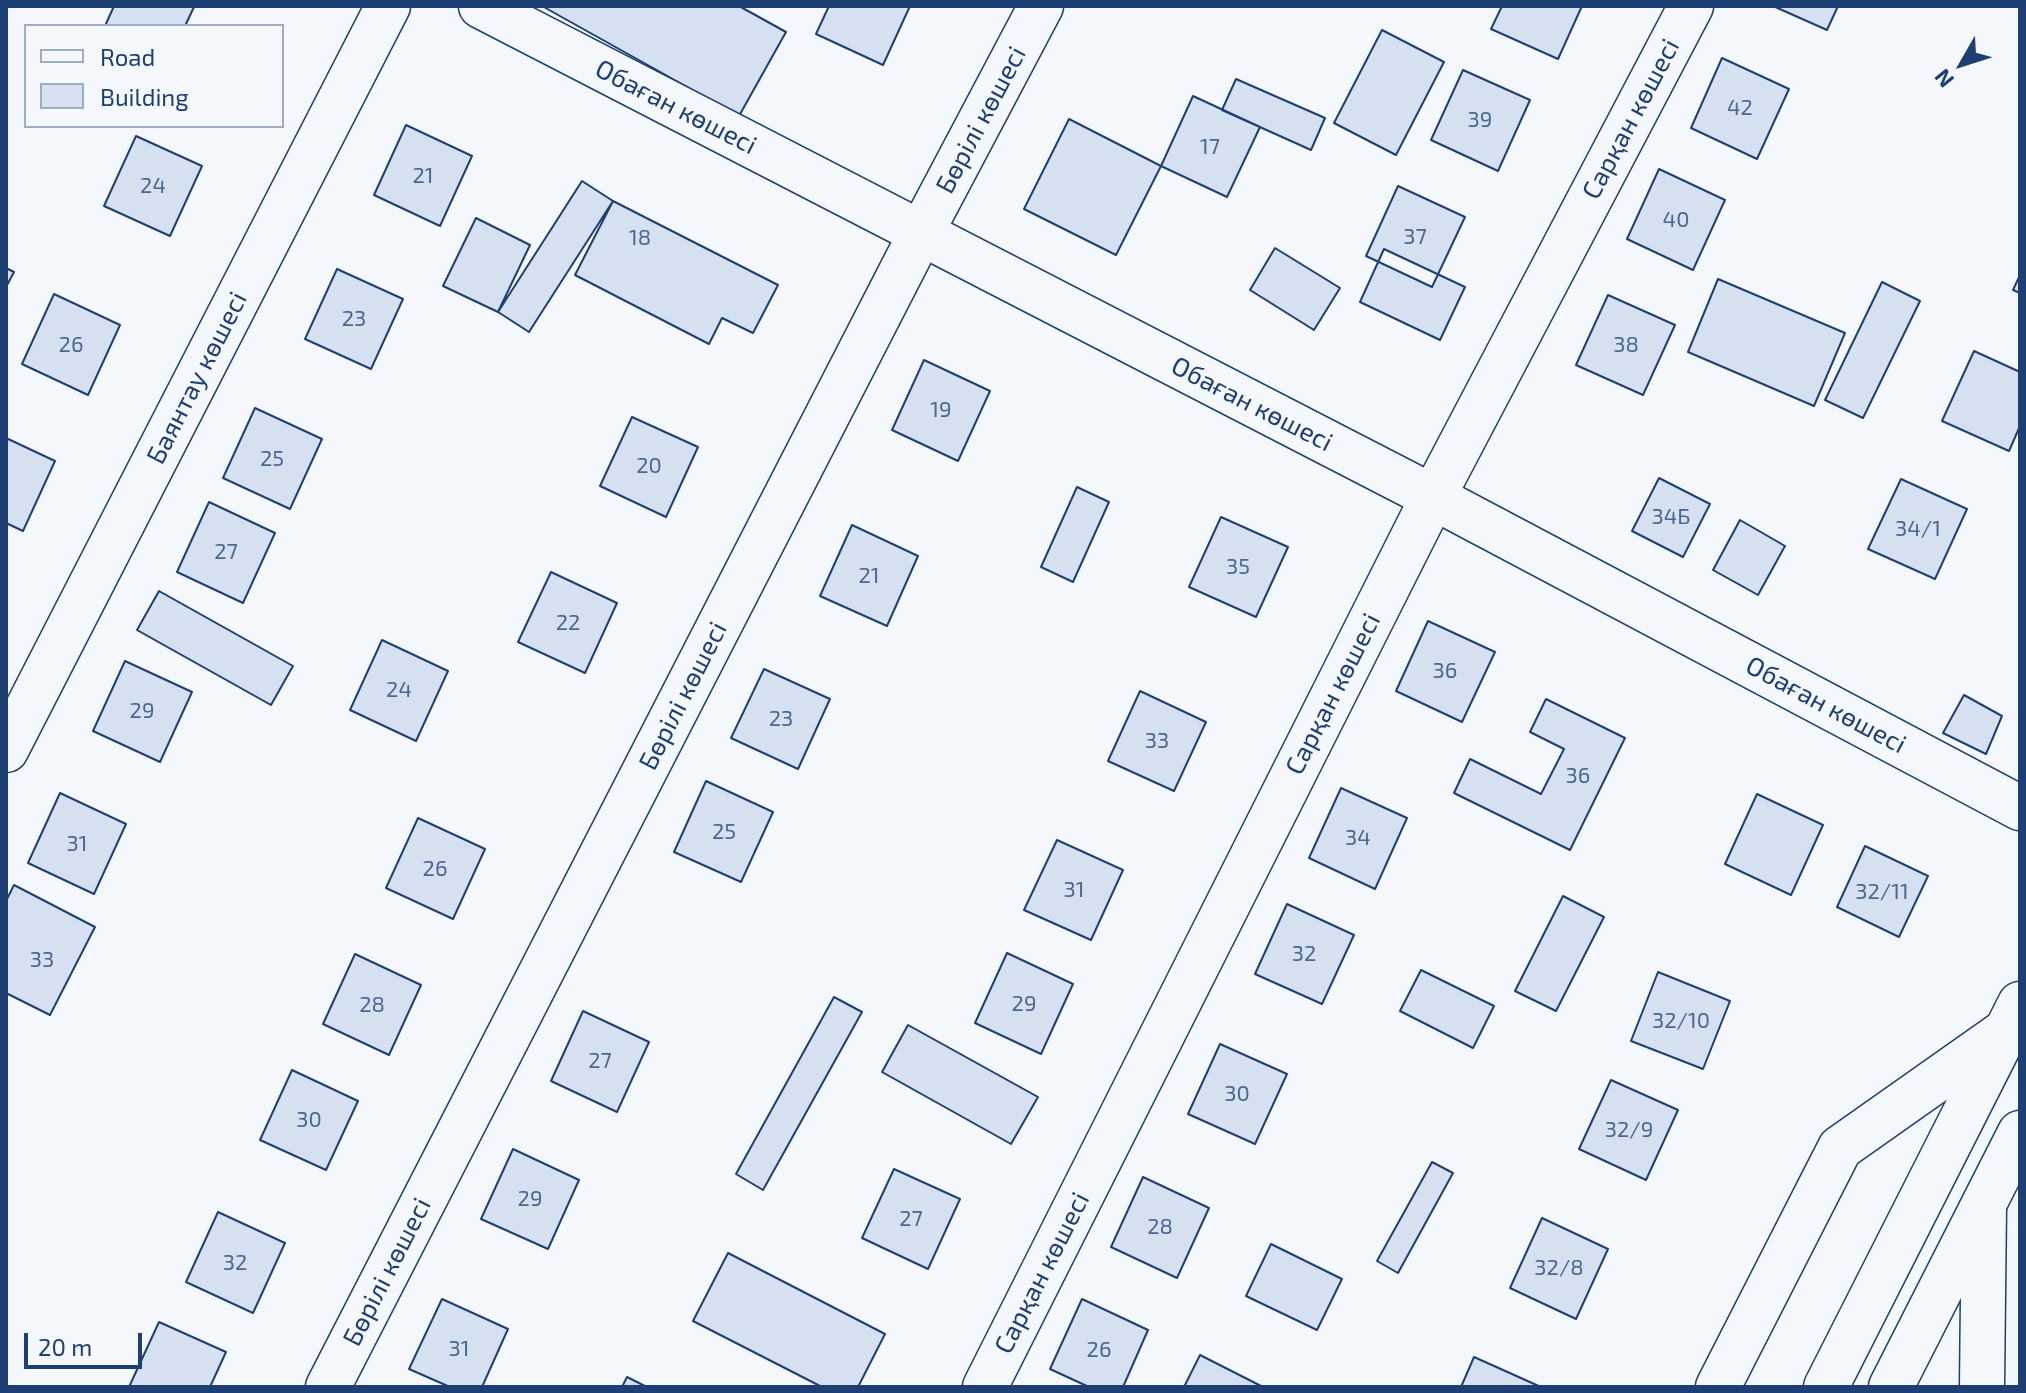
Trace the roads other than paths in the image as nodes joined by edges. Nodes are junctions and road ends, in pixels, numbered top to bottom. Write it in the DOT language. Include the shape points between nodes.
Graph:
graph roads {
  1 [pos="388,6"];
  2 [pos="481,6"];
  3 [pos="1041,6"];
  4 [pos="1691,6"];
  5 [pos="921,233"];
  6 [pos="1433,497"];
  7 [pos="6,750"];
  8 [pos="2020,808"];
  9 [pos="2013,1017"];
  10 [pos="2020,1133"];
  11 [pos="1984,1205"];
  12 [pos="328,1387"];
  13 [pos="985,1387"];
  14 [pos="1718,1387"];
  15 [pos="1826,1387"];
  16 [pos="1891,1387"];
  17 [pos="1982,1387"];
  1 -- 7 [label="street, Баянтау көшесі"];
  2 -- 5 [label="street, Обаған көшесі"];
  3 -- 5 [label="street, Бөрілі көшесі"];
  4 -- 6 [label="street, Сарқан көшесі"];
  5 -- 6 [label="street, Обаған көшесі"];
  5 -- 12 [label="street, Бөрілі көшесі"];
  6 -- 8 [label="street, Обаған көшесі"];
  6 -- 13 [label="street, Сарқан көшесі"];
  9 -- 14 [label="street" via="1840,1148"];
  9 -- 15 [label="street"];
  10 -- 11 [label="street"];
  11 -- 16 [label="street"];
  11 -- 17 [label="street"];
}
